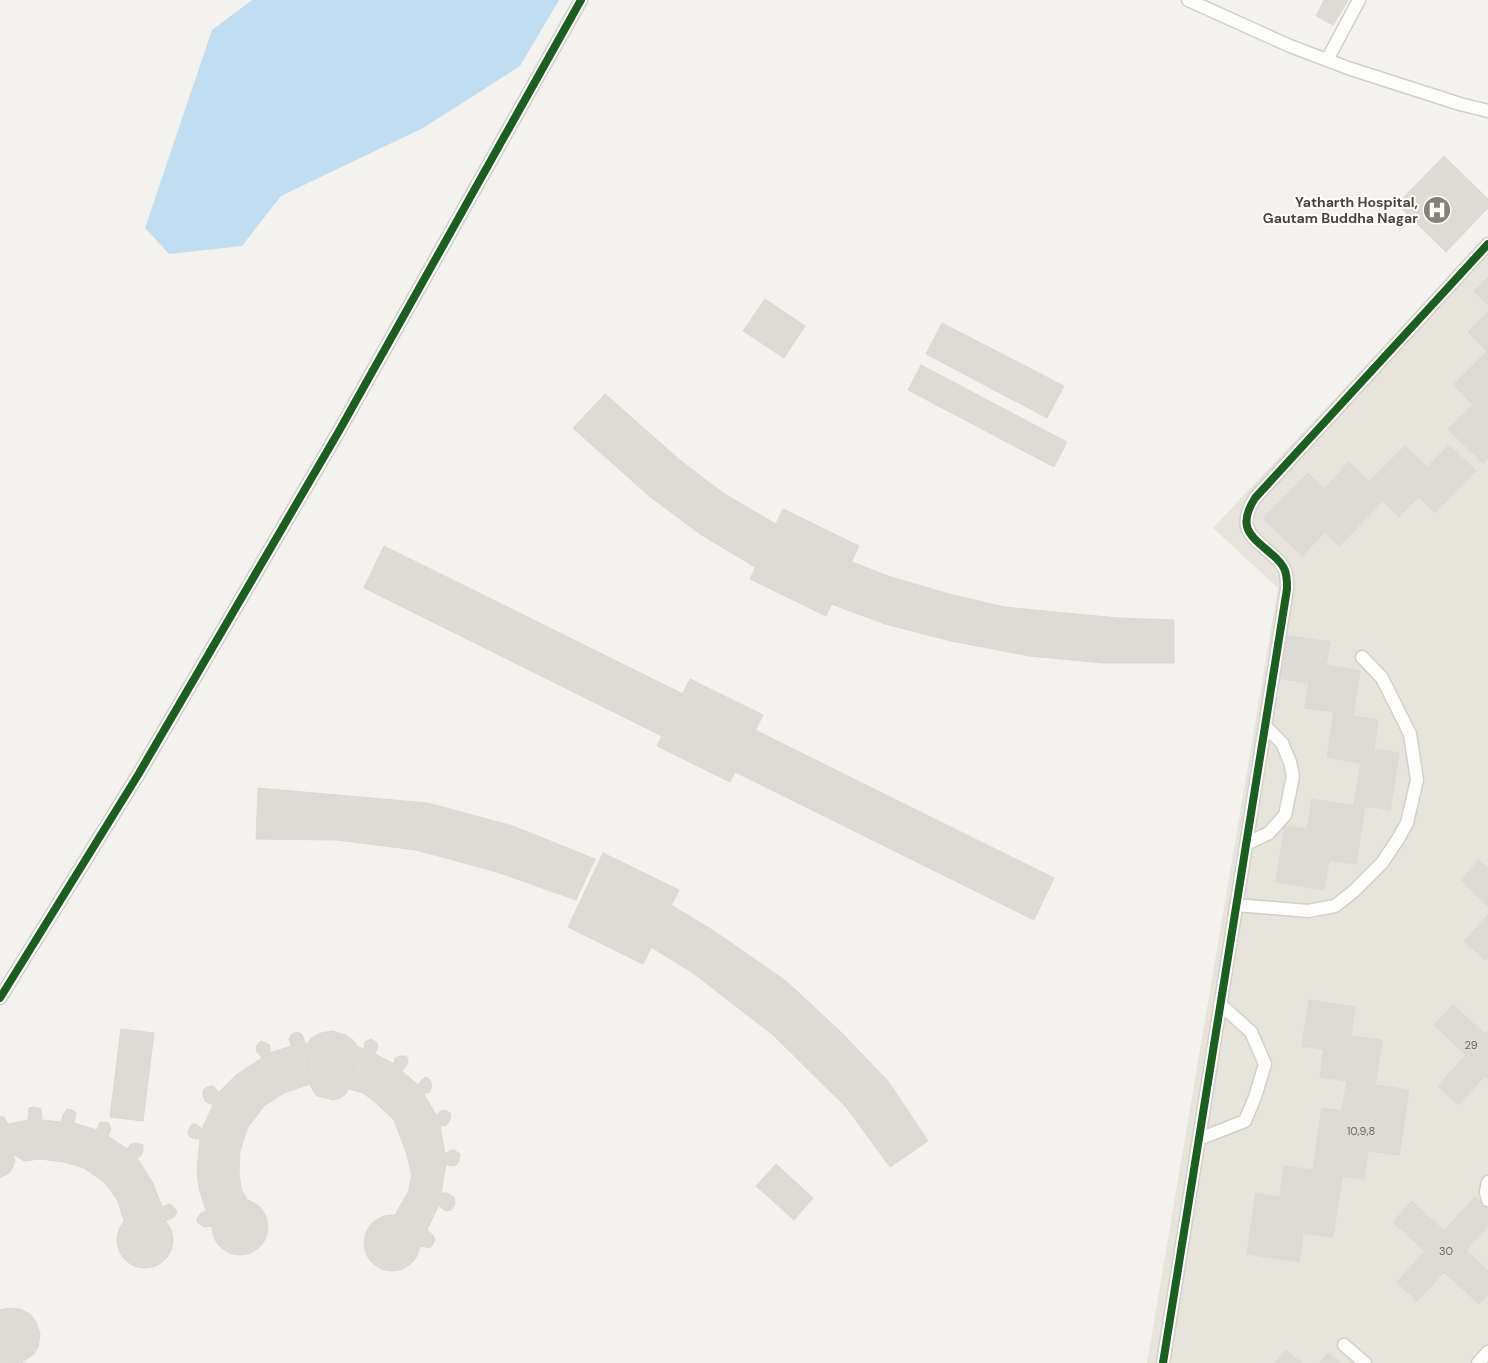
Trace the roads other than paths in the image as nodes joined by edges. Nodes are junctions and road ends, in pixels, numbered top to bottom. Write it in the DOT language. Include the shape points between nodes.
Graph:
graph roads {
  1 [pos="582,0"];
  2 [pos="1188,0"];
  3 [pos="1359,0"];
  4 [pos="1327,60"];
  5 [pos="1488,111"];
  6 [pos="1488,244"];
  7 [pos="1362,657"];
  8 [pos="1265,726"];
  9 [pos="1246,844"];
  10 [pos="1236,905"];
  11 [pos="0,998"];
  12 [pos="1220,1004"];
  13 [pos="1199,1139"];
  14 [pos="1488,1182"];
  15 [pos="1488,1200"];
  16 [pos="1344,1345"];
  17 [pos="1488,1352"];
  18 [pos="1163,1363"];
  19 [pos="1365,1363"];
  20 [pos="1478,1363"];
  1 -- 11 [label="street" via="330,448 138,775"];
  2 -- 4 [label="street"];
  3 -- 4 [label="street"];
  4 -- 5 [label="street"];
  6 -- 8 [label="street" via="1248,509 1246,528 1280,562 1286,573 1287,590"];
  7 -- 10 [label="street" via="1382,678 1410,734 1417,780 1407,823 1382,863 1335,906 1308,912"];
  8 -- 9 [label="street"];
  8 -- 9 [label="street" via="1282,743 1290,762 1292,786 1285,815 1269,833"];
  9 -- 10 [label="street"];
  10 -- 12 [label="street"];
  12 -- 13 [label="street"];
  12 -- 13 [label="street" via="1251,1032 1265,1064 1244,1121"];
  13 -- 18 [label="street"];
  14 -- 15 [label="street"];
  16 -- 19 [label="street"];
  17 -- 20 [label="street"];
}
